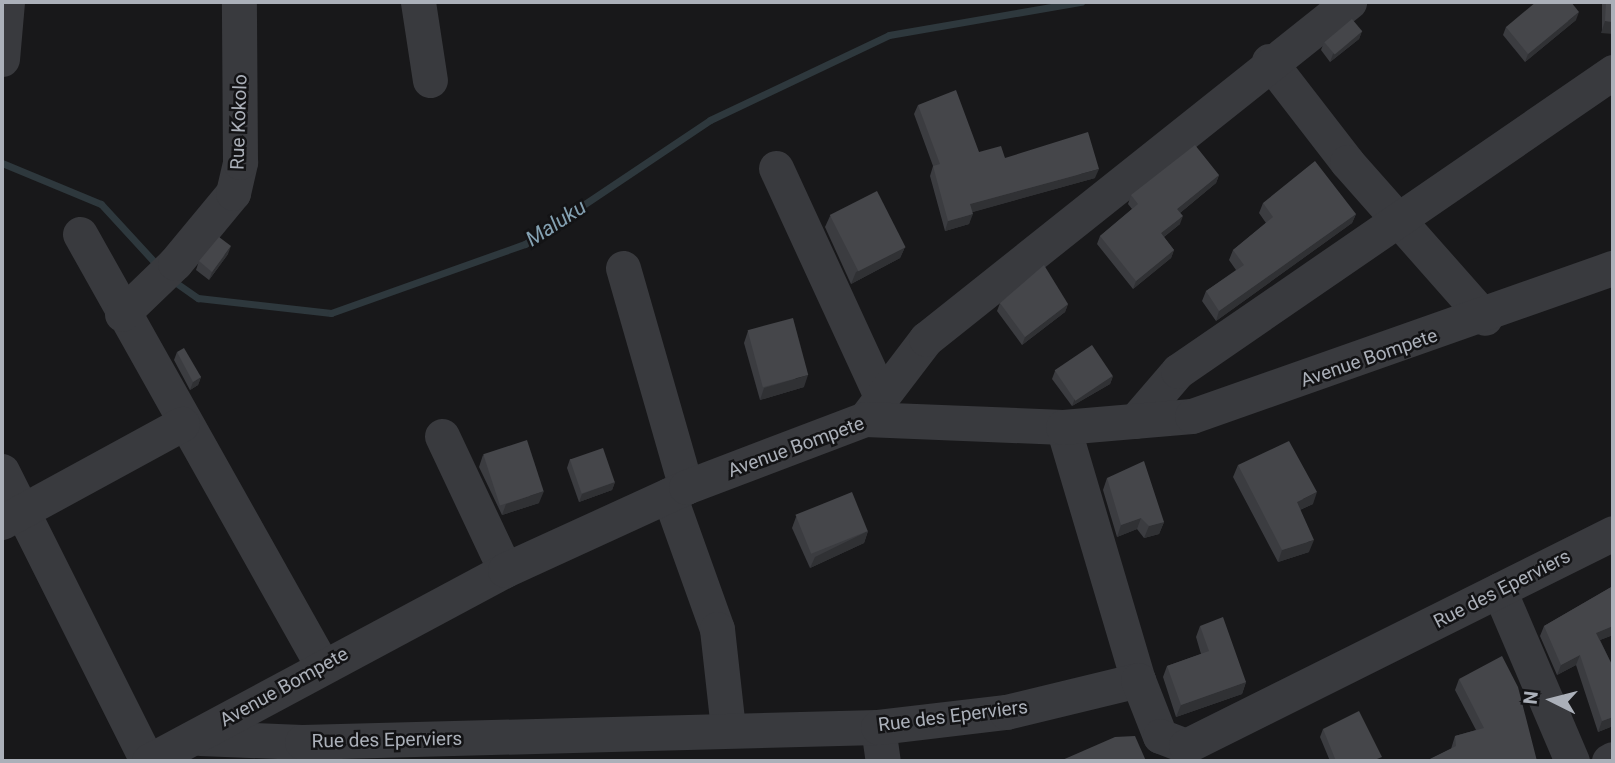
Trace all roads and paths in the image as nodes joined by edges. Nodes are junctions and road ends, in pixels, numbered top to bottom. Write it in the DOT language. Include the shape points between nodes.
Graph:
graph roads {
  1 [pos="7,2"];
  2 [pos="239,2"];
  3 [pos="418,2"];
  4 [pos="1349,2"];
  5 [pos="2,59"];
  6 [pos="1269,61"];
  7 [pos="1613,72"];
  8 [pos="430,80"];
  9 [pos="776,168"];
  10 [pos="1402,222"];
  11 [pos="80,234"];
  12 [pos="623,268"];
  13 [pos="1613,268"];
  14 [pos="122,314"];
  15 [pos="1485,318"];
  16 [pos="873,407"];
  17 [pos="1135,421"];
  18 [pos="182,424"];
  19 [pos="1063,428"];
  20 [pos="442,436"];
  21 [pos="2,471"];
  22 [pos="678,491"];
  23 [pos="11,517"];
  24 [pos="1613,533"];
  25 [pos="505,570"];
  26 [pos="1499,590"];
  27 [pos="323,665"];
  28 [pos="1138,680"];
  29 [pos="878,727"];
  30 [pos="728,728"];
  31 [pos="200,738"];
  32 [pos="678,747"];
  33 [pos="148,761"];
  34 [pos="883,761"];
  35 [pos="1572,761"];
  1 -- 5 [label="street"];
  2 -- 14 [label="street, Rue Kokolo" via="238,176 233,192 168,270"];
  3 -- 8 [label="street"];
  4 -- 6 [label="street"];
  6 -- 10 [label="street"];
  6 -- 16 [label="street" via="926,340"];
  7 -- 10 [label="street"];
  9 -- 16 [label="street"];
  10 -- 15 [label="street"];
  10 -- 17 [label="street" via="1178,371"];
  11 -- 14 [label="street"];
  12 -- 22 [label="street"];
  13 -- 15 [label="street, Avenue Bompete"];
  14 -- 18 [label="street"];
  15 -- 17 [label="street, Avenue Bompete" via="1214,411"];
  16 -- 19 [label="street, Avenue Bompete"];
  16 -- 22 [label="street, Avenue Bompete"];
  17 -- 19 [label="street, Avenue Bompete"];
  18 -- 23 [label="street"];
  18 -- 27 [label="street"];
  19 -- 28 [label="street"];
  20 -- 25 [label="street"];
  21 -- 23 [label="street"];
  22 -- 25 [label="street, Avenue Bompete"];
  22 -- 30 [label="street" via="718,629"];
  23 -- 33 [label="street"];
  24 -- 26 [label="street, Rue des Eperviers"];
  25 -- 27 [label="street, Avenue Bompete"];
  26 -- 28 [label="street, Rue des Eperviers" via="1186,746 1160,736"];
  26 -- 35 [label="street"];
  27 -- 31 [label="street, Avenue Bompete" via="229,714"];
  28 -- 29 [label="street, Rue des Eperviers" via="1006,712"];
  29 -- 30 [label="street, Rue des Eperviers"];
  29 -- 34 [label="street"];
  30 -- 32 [label="street, Rue des Eperviers"];
  31 -- 32 [label="street, Rue des Eperviers"];
  31 -- 33 [label="street, Avenue Bompete"];
}
